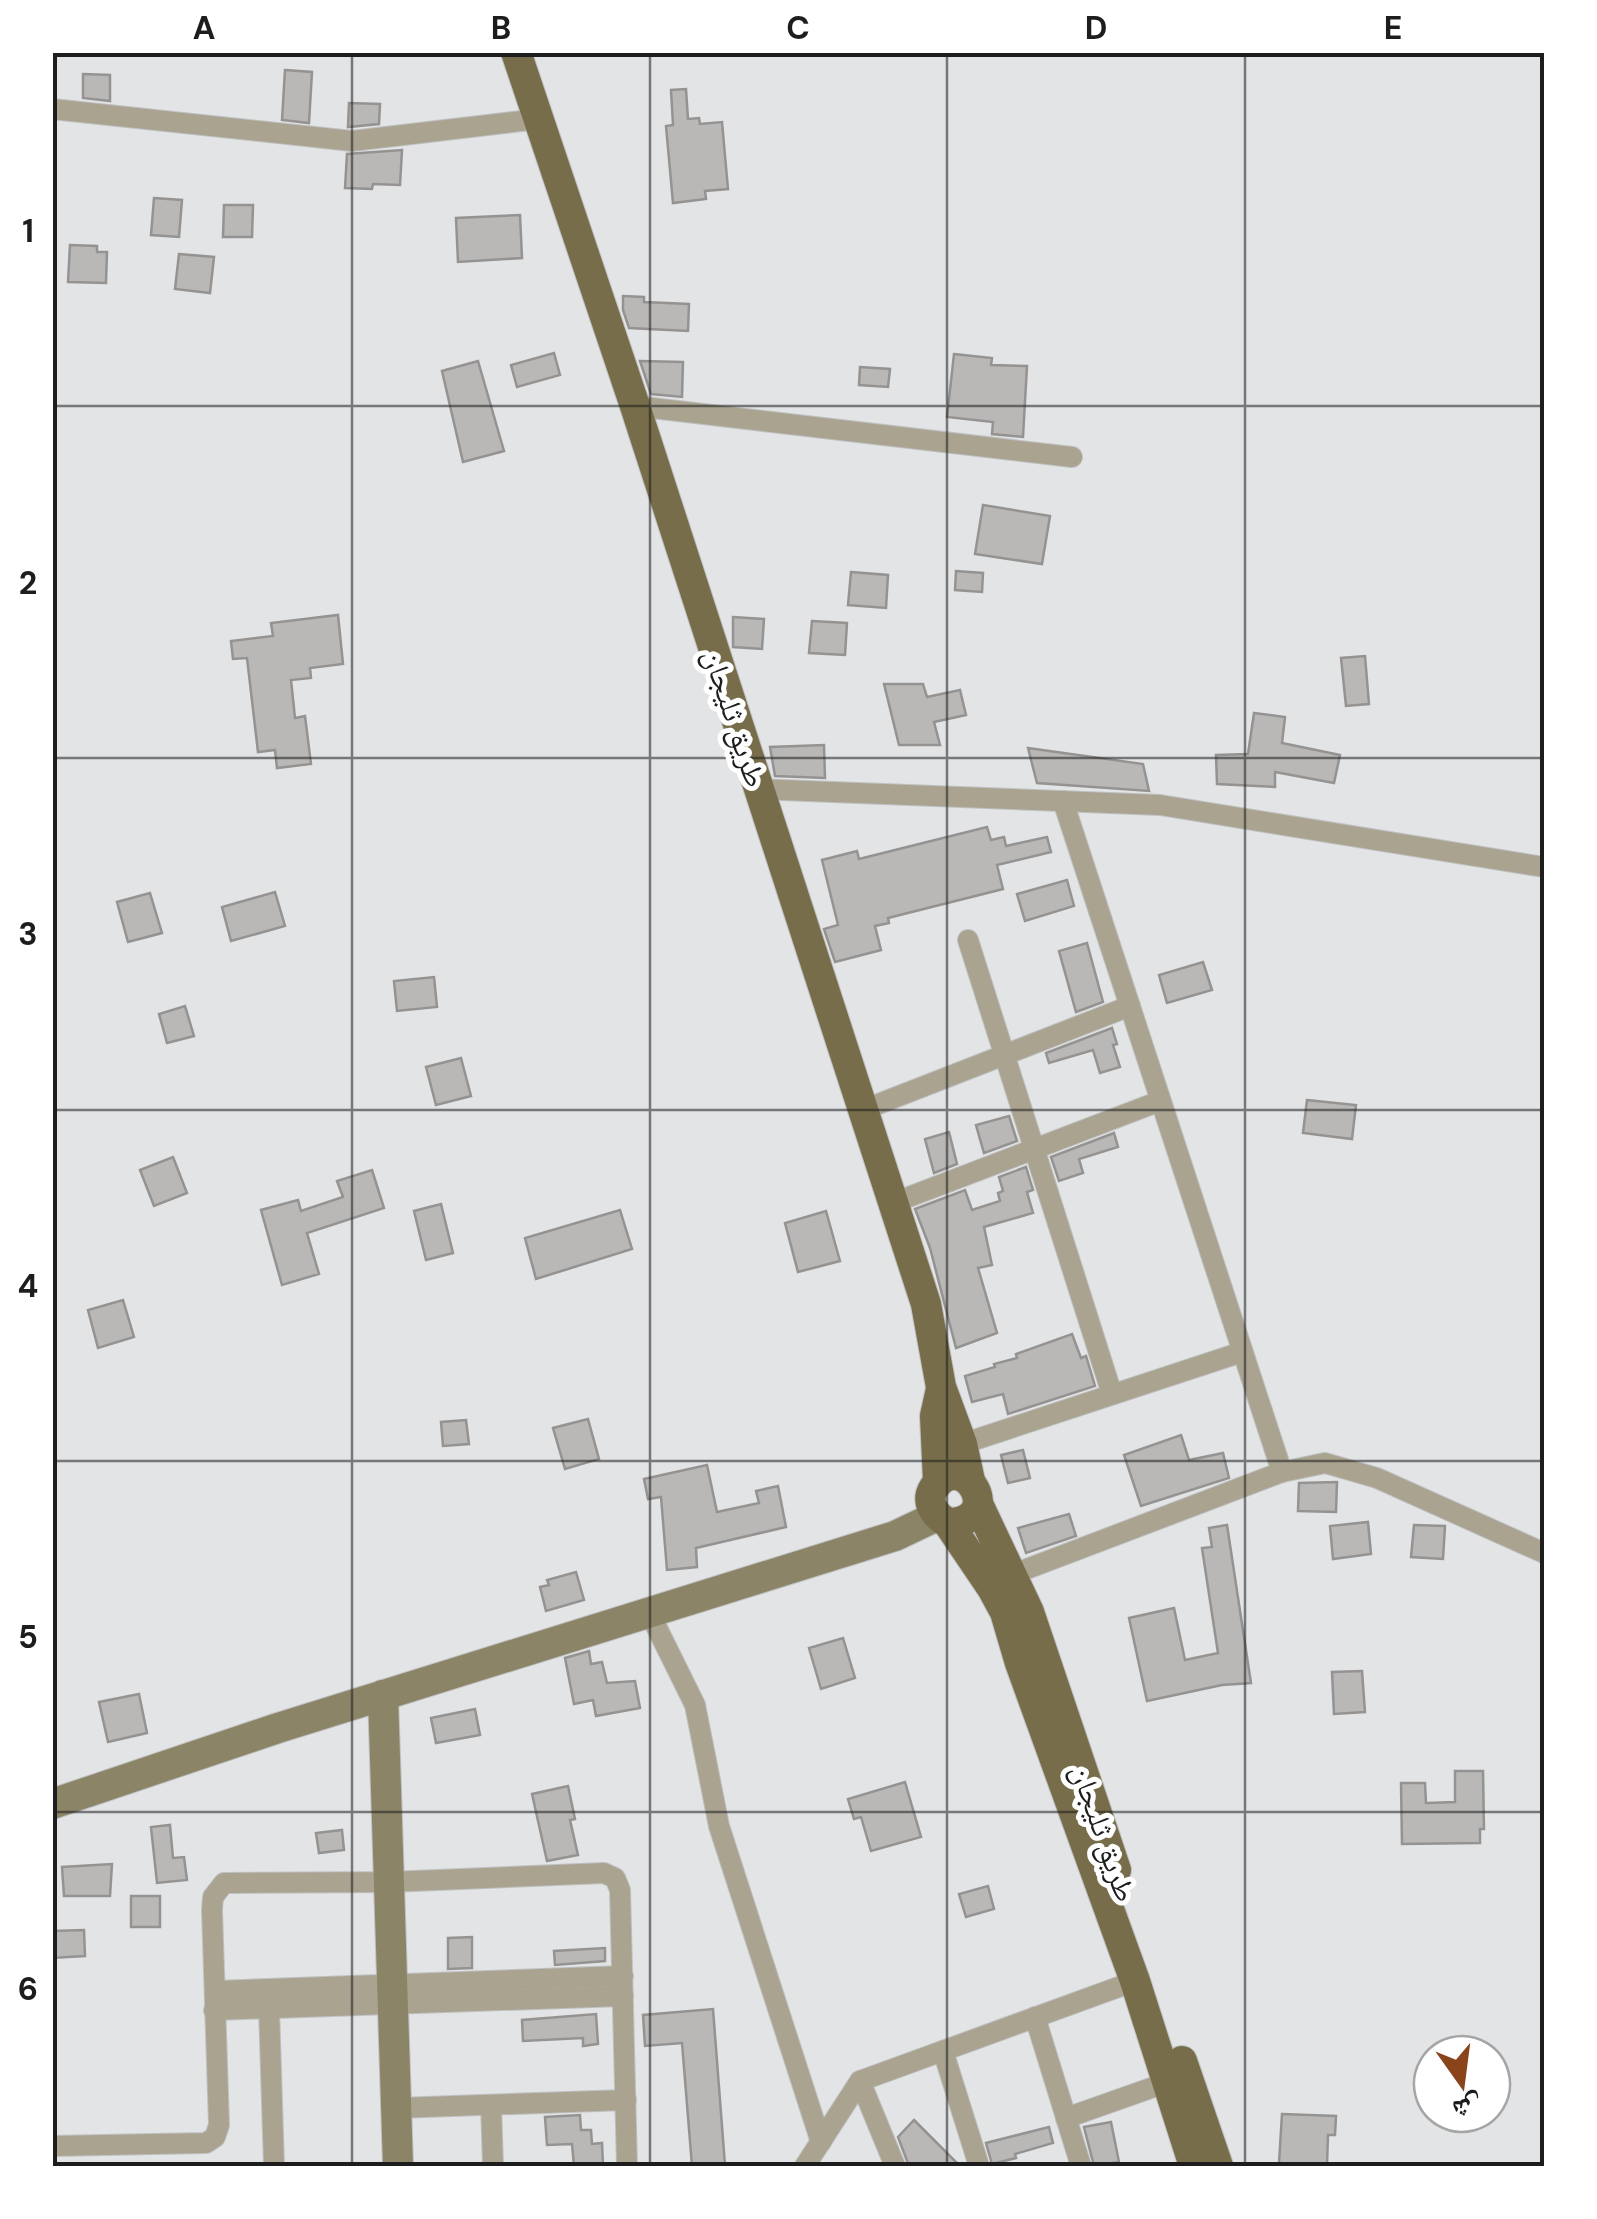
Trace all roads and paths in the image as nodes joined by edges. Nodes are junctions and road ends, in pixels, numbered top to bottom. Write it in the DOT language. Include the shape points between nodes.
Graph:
graph roads {
  1 [pos="516,52"];
  2 [pos="52,108"];
  3 [pos="538,119"];
  4 [pos="635,406"];
  5 [pos="1072,458"];
  6 [pos="758,789"];
  7 [pos="1064,801"];
  8 [pos="1544,867"];
  9 [pos="968,940"];
  10 [pos="1130,1006"];
  11 [pos="1004,1054"];
  12 [pos="1160,1100"];
  13 [pos="864,1110"];
  14 [pos="1036,1150"];
  15 [pos="893,1203"];
  16 [pos="1242,1352"];
  17 [pos="941,1386"];
  18 [pos="1112,1394"];
  19 [pos="962,1444"];
  20 [pos="1282,1472"];
  21 [pos="938,1482"];
  22 [pos="974,1492"];
  23 [pos="942,1520"];
  24 [pos="1544,1553"];
  25 [pos="1002,1582"];
  26 [pos="650,1614"];
  27 [pos="375,1698"];
  28 [pos="52,1804"];
  29 [pos="381,1881"];
  30 [pos="1135,1981"];
  31 [pos="623,1986"];
  32 [pos="384,1994"];
  33 [pos="214,2000"];
  34 [pos="269,2008"];
  35 [pos="1036,2017"];
  36 [pos="943,2051"];
  37 [pos="860,2081"];
  38 [pos="1168,2082"];
  39 [pos="626,2100"];
  40 [pos="491,2105"];
  41 [pos="396,2108"];
  42 [pos="1066,2118"];
  43 [pos="821,2142"];
  44 [pos="52,2146"];
  45 [pos="106,2156"];
  46 [pos="274,2166"];
  47 [pos="382,2166"];
  48 [pos="398,2166"];
  49 [pos="493,2166"];
  50 [pos="627,2166"];
  51 [pos="805,2166"];
  52 [pos="895,2166"];
  53 [pos="979,2166"];
  54 [pos="1081,2166"];
  55 [pos="1194,2166"];
  56 [pos="1218,2166"];
  1 -- 3 [label="main road, طريق ثليجان"];
  2 -- 3 [label="street" via="352,141"];
  3 -- 4 [label="main road, طريق ثليجان"];
  4 -- 5 [label="street"];
  4 -- 6 [label="main road, طريق ثليجان"];
  6 -- 7 [label="street"];
  6 -- 13 [label="main road, طريق ثليجان"];
  7 -- 8 [label="street" via="1160,805"];
  7 -- 10 [label="street"];
  9 -- 11 [label="street"];
  10 -- 11 [label="street"];
  10 -- 12 [label="street"];
  11 -- 13 [label="street"];
  11 -- 14 [label="street"];
  12 -- 14 [label="street"];
  12 -- 16 [label="street"];
  13 -- 15 [label="main road, طريق ثليجان"];
  14 -- 15 [label="street"];
  14 -- 18 [label="street"];
  15 -- 17 [label="main road, طريق ثليجان" via="926,1304"];
  16 -- 18 [label="street"];
  16 -- 20 [label="street"];
  17 -- 19 [label="main road, طريق ثليجان"];
  17 -- 21 [label="main road, طريق ثليجان" via="935,1416"];
  18 -- 19 [label="street"];
  19 -- 22 [label="main road, طريق ثليجان"];
  20 -- 24 [label="street" via="1325,1463 1378,1478"];
  20 -- 25 [label="street"];
  21 -- 22 [label="main road" via="960,1476"];
  21 -- 23 [label="main road" via="930,1505"];
  22 -- 23 [label="main road" via="972,1516"];
  22 -- 25 [label="main road, طريق ثليجان"];
  23 -- 25 [label="main road, طريق ثليجان"];
  23 -- 26 [label="main road"];
  25 -- 30 [label="main road, طريق ثليجان" via="1020,1663"];
  25 -- 56 [label="main road, طريق ثليجان" via="1029,1612"];
  26 -- 27 [label="main road"];
  26 -- 43 [label="street" via="695,1705 719,1826"];
  27 -- 28 [label="main road"];
  27 -- 29 [label="main road"];
  29 -- 31 [label="street" via="604,1873 620,1890"];
  29 -- 32 [label="main road"];
  29 -- 33 [label="street" via="224,1883 213,1896"];
  30 -- 35 [label="street"];
  30 -- 38 [label="main road, طريق ثليجان"];
  31 -- 32 [label="street"];
  31 -- 39 [label="street"];
  32 -- 33 [label="street"];
  32 -- 34 [label="street"];
  32 -- 41 [label="main road"];
  32 -- 47 [label="main road"];
  33 -- 34 [label="street"];
  33 -- 45 [label="street" via="215,2137"];
  34 -- 46 [label="street"];
  35 -- 36 [label="street"];
  35 -- 42 [label="street"];
  36 -- 37 [label="street"];
  36 -- 53 [label="street"];
  37 -- 43 [label="street"];
  37 -- 52 [label="street"];
  38 -- 42 [label="street"];
  38 -- 55 [label="main road, طريق ثليجان"];
  39 -- 40 [label="street"];
  39 -- 50 [label="street"];
  40 -- 41 [label="street"];
  40 -- 49 [label="street"];
  41 -- 48 [label="main road"];
  42 -- 54 [label="street"];
  43 -- 51 [label="street"];
  44 -- 45 [label="street"];
}
